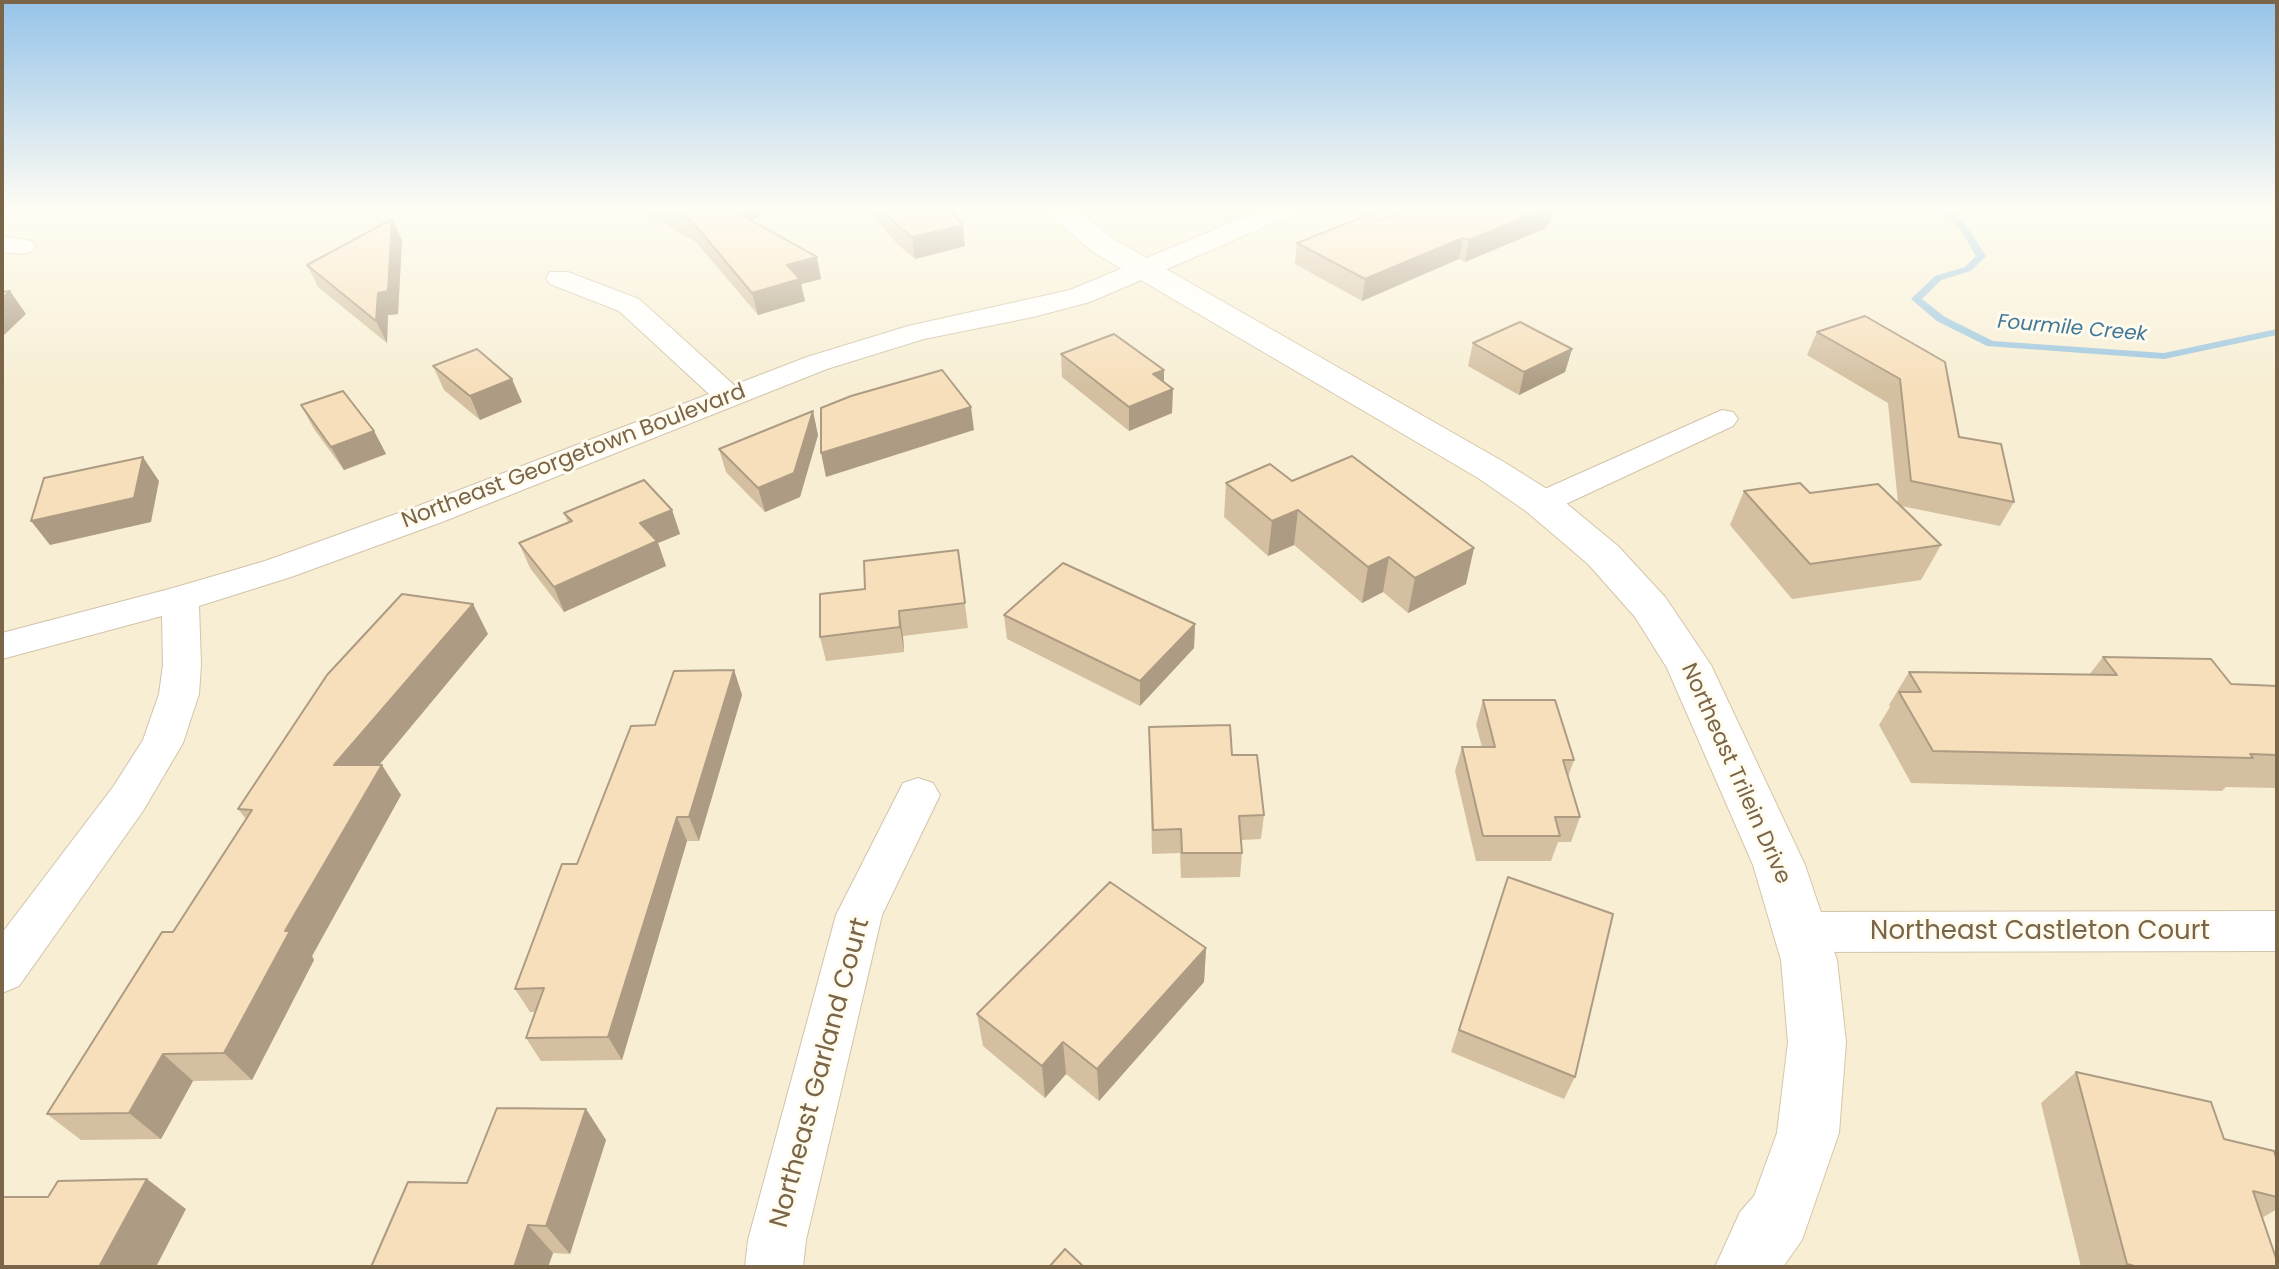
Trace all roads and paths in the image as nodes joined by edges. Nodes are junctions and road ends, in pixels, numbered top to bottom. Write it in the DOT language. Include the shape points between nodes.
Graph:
graph roads {
  1 [pos="1142,268"];
  2 [pos="1149,268"];
  3 [pos="1145,270"];
  4 [pos="559,278"];
  5 [pos="729,397"];
  6 [pos="1722,419"];
  7 [pos="1541,503"];
  8 [pos="180,599"];
  9 [pos="2,646"];
  10 [pos="918,795"];
  11 [pos="2277,931"];
  12 [pos="1802,932"];
  13 [pos="2,971"];
  14 [pos="774,1267"];
  15 [pos="1749,1267"];
  1 -- 3 [label="street, Northeast Trilein Drive"];
  2 -- 3 [label="street, Northeast Georgetown Boulevard"];
  3 -- 5 [label="street, Northeast Georgetown Boulevard" via="1033,309 865,346"];
  3 -- 7 [label="street, Northeast Trilein Drive"];
  4 -- 5 [label="street" via="629,305"];
  5 -- 8 [label="street, Northeast Georgetown Boulevard" via="430,514"];
  6 -- 7 [label="street"];
  7 -- 12 [label="street, Northeast Trilein Drive" via="1603,555 1650,607 1688,665 1779,865"];
  8 -- 9 [label="street, Northeast Georgetown Boulevard"];
  8 -- 13 [label="street" via="179,694 162,743 128,799"];
  10 -- 14 [label="street, Northeast Garland Court" via="859,915"];
  11 -- 12 [label="street, Northeast Castleton Court"];
  12 -- 15 [label="street, Northeast Trilein Drive" via="1817,1042 1808,1133 1779,1217 1763,1235"];
}
